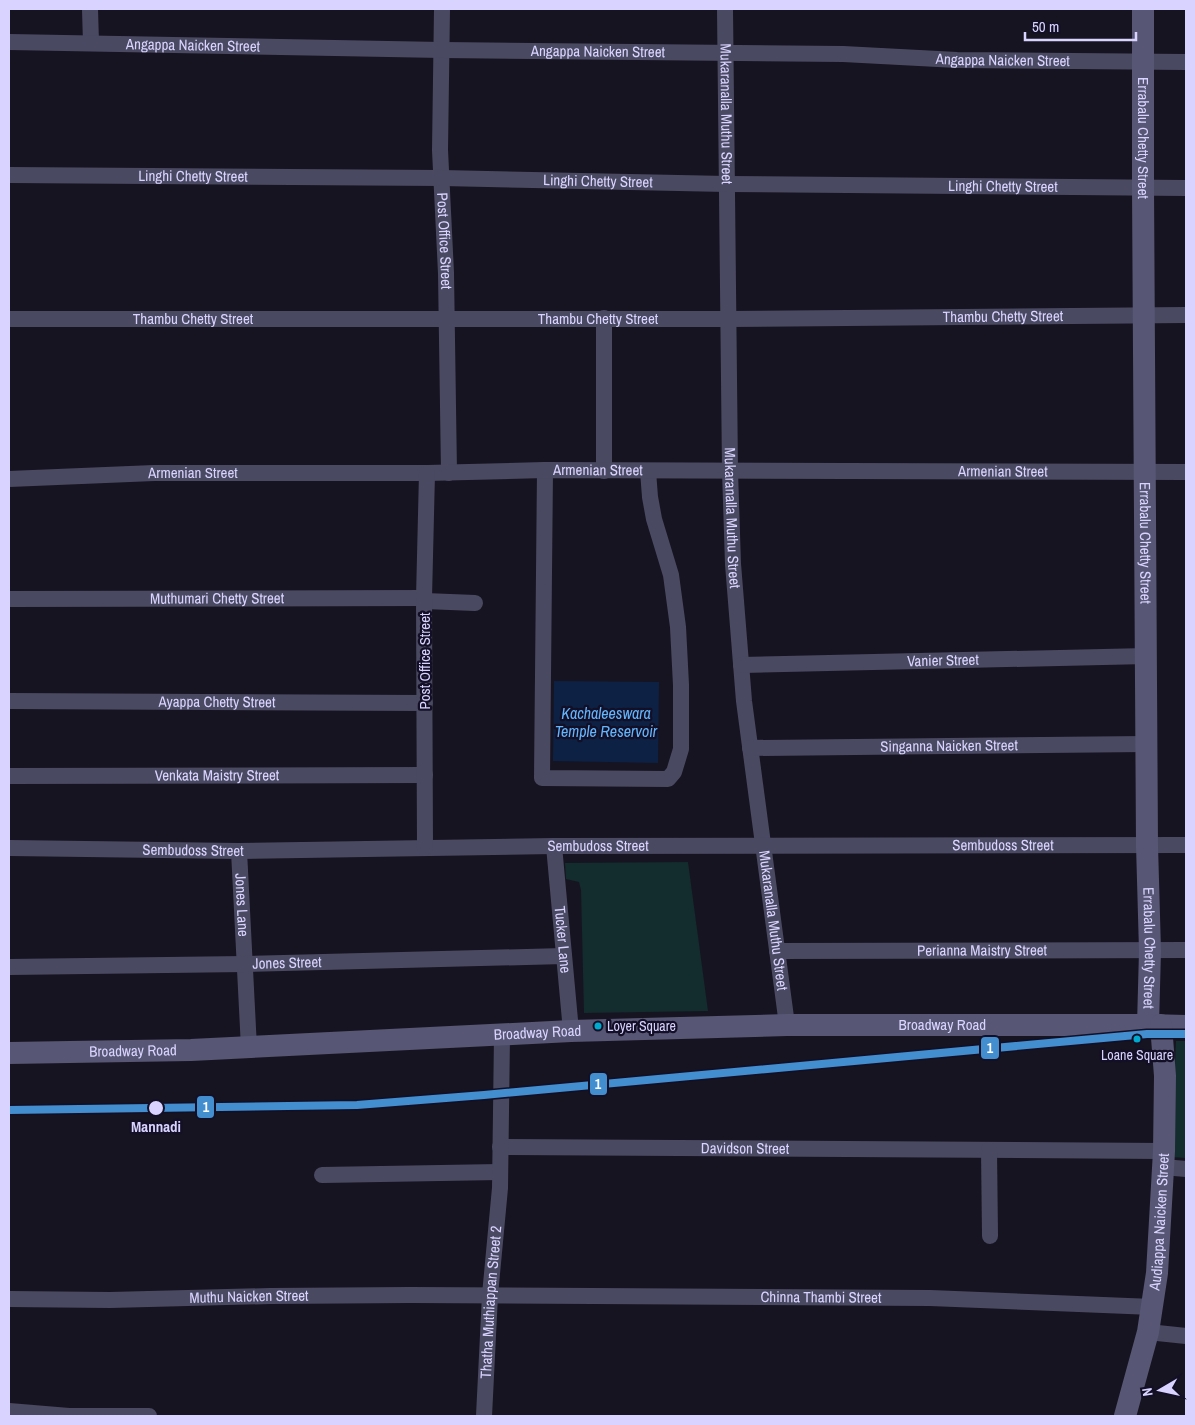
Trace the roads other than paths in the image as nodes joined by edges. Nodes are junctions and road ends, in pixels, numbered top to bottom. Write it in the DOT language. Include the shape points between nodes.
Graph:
graph roads {
  1 [pos="90,9"];
  2 [pos="442,9"];
  3 [pos="725,9"];
  4 [pos="1143,9"];
  5 [pos="9,42"];
  6 [pos="91,43"];
  7 [pos="442,50"];
  8 [pos="726,54"];
  9 [pos="1144,62"];
  10 [pos="1186,62"];
  11 [pos="9,175"];
  12 [pos="442,178"];
  13 [pos="726,184"];
  14 [pos="1143,188"];
  15 [pos="1186,188"];
  16 [pos="1144,314"];
  17 [pos="1186,315"];
  18 [pos="604,318"];
  19 [pos="9,319"];
  20 [pos="446,319"];
  21 [pos="728,319"];
  22 [pos="545,470"];
  23 [pos="604,471"];
  24 [pos="648,471"];
  25 [pos="730,472"];
  26 [pos="1146,472"];
  27 [pos="1186,472"];
  28 [pos="427,473"];
  29 [pos="449,473"];
  30 [pos="9,479"];
  31 [pos="9,598"];
  32 [pos="425,600"];
  33 [pos="475,602"];
  34 [pos="1146,656"];
  35 [pos="741,666"];
  36 [pos="9,701"];
  37 [pos="424,703"];
  38 [pos="1147,744"];
  39 [pos="750,748"];
  40 [pos="425,775"];
  41 [pos="9,776"];
  42 [pos="1147,845"];
  43 [pos="1186,845"];
  44 [pos="554,846"];
  45 [pos="763,846"];
  46 [pos="9,848"];
  47 [pos="425,848"];
  48 [pos="239,851"];
  49 [pos="1186,950"];
  50 [pos="777,951"];
  51 [pos="1150,951"];
  52 [pos="564,956"];
  53 [pos="245,964"];
  54 [pos="9,967"];
  55 [pos="787,1025"];
  56 [pos="1155,1025"];
  57 [pos="1186,1026"];
  58 [pos="571,1032"];
  59 [pos="502,1035"];
  60 [pos="249,1048"];
  61 [pos="9,1053"];
  62 [pos="500,1147"];
  63 [pos="990,1150"];
  64 [pos="1163,1159"];
  65 [pos="1186,1168"];
  66 [pos="322,1175"];
  67 [pos="500,1180"];
  68 [pos="990,1236"];
  69 [pos="490,1295"];
  70 [pos="9,1299"];
  71 [pos="1153,1307"];
  72 [pos="1148,1332"];
  73 [pos="1186,1336"];
  74 [pos="9,1411"];
  75 [pos="69,1416"];
  76 [pos="149,1416"];
  77 [pos="484,1416"];
  78 [pos="1125,1416"];
  1 -- 6 [label="street"];
  2 -- 7 [label="street, Post Office Street"];
  3 -- 8 [label="street, Mukaranalla Muthu Street"];
  4 -- 9 [label="street, Errabalu Chetty Street"];
  5 -- 6 [label="street, Angappa Naicken Street"];
  6 -- 7 [label="street, Angappa Naicken Street"];
  7 -- 8 [label="street, Angappa Naicken Street"];
  7 -- 12 [label="street, Post Office Street"];
  8 -- 9 [label="street, Angappa Naicken Street"];
  8 -- 13 [label="street, Mukaranalla Muthu Street"];
  9 -- 10 [label="street, Angappa Naicken Street"];
  9 -- 14 [label="street, Errabalu Chetty Street"];
  11 -- 12 [label="street, Linghi Chetty Street"];
  12 -- 13 [label="street, Linghi Chetty Street"];
  12 -- 20 [label="street, Post Office Street"];
  13 -- 14 [label="street, Linghi Chetty Street"];
  13 -- 21 [label="street, Mukaranalla Muthu Street"];
  14 -- 15 [label="street, Linghi Chetty Street"];
  14 -- 16 [label="street, Errabalu Chetty Street"];
  16 -- 17 [label="street, Thambu Chetty Street"];
  16 -- 21 [label="street, Thambu Chetty Street"];
  16 -- 26 [label="street, Errabalu Chetty Street"];
  18 -- 20 [label="street, Thambu Chetty Street"];
  18 -- 21 [label="street, Thambu Chetty Street"];
  18 -- 23 [label="street"];
  19 -- 20 [label="street, Thambu Chetty Street"];
  20 -- 29 [label="street, Post Office Street"];
  21 -- 25 [label="street, Mukaranalla Muthu Street"];
  22 -- 23 [label="street, Armenian Street"];
  22 -- 24 [label="street" via="542,778 668,779 676,767 681,749 678,627 671,575 653,512"];
  22 -- 29 [label="street, Armenian Street"];
  23 -- 24 [label="street, Armenian Street"];
  24 -- 25 [label="street, Armenian Street"];
  25 -- 26 [label="street, Armenian Street"];
  25 -- 35 [label="street, Mukaranalla Muthu Street" via="732,564"];
  26 -- 27 [label="street, Armenian Street"];
  26 -- 34 [label="street, Errabalu Chetty Street"];
  28 -- 29 [label="street, Armenian Street"];
  28 -- 30 [label="street, Armenian Street" via="217,472"];
  28 -- 32 [label="street, Post Office Street"];
  31 -- 32 [label="street, Muthumari Chetty Street"];
  32 -- 33 [label="street, Muthumari Chetty Street"];
  32 -- 37 [label="street, Post Office Street"];
  34 -- 35 [label="street, Vanier Street"];
  34 -- 38 [label="street, Errabalu Chetty Street"];
  35 -- 39 [label="street, Mukaranalla Muthu Street"];
  36 -- 37 [label="street, Ayappa Chetty Street"];
  37 -- 40 [label="street, Post Office Street"];
  38 -- 39 [label="street, Singanna Naicken Street"];
  38 -- 42 [label="street, Errabalu Chetty Street"];
  39 -- 45 [label="street, Mukaranalla Muthu Street"];
  40 -- 41 [label="street, Venkata Maistry Street"];
  40 -- 47 [label="street, Post Office Street"];
  42 -- 43 [label="street, Sembudoss Street"];
  42 -- 45 [label="street, Sembudoss Street"];
  42 -- 51 [label="street, Errabalu Chetty Street"];
  44 -- 45 [label="street, Sembudoss Street"];
  44 -- 47 [label="street, Sembudoss Street"];
  44 -- 52 [label="street, Tucker Lane"];
  45 -- 50 [label="street, Mukaranalla Muthu Street"];
  46 -- 48 [label="street, Sembudoss Street"];
  47 -- 48 [label="street, Sembudoss Street"];
  48 -- 53 [label="street, Jones Lane"];
  49 -- 51 [label="street, Perianna Maistry Street"];
  50 -- 51 [label="street, Perianna Maistry Street"];
  50 -- 55 [label="street, Mukaranalla Muthu Street"];
  51 -- 56 [label="street, Errabalu Chetty Street"];
  52 -- 53 [label="street, Jones Street"];
  52 -- 58 [label="street, Tucker Lane"];
  53 -- 54 [label="street, Jones Street"];
  53 -- 60 [label="street, Jones Lane"];
  55 -- 56 [label="street, Broadway Road"];
  55 -- 58 [label="street, Broadway Road"];
  56 -- 57 [label="street, Broadway Road"];
  56 -- 64 [label="street, Audiappa Naicken Street" via="1165,1076"];
  58 -- 59 [label="street, Broadway Road"];
  59 -- 60 [label="street, Broadway Road"];
  59 -- 62 [label="street, Thatha Muthiappan Street 2"];
  60 -- 61 [label="street, Broadway Road"];
  62 -- 63 [label="street, Davidson Street"];
  62 -- 67 [label="street, Thatha Muthiappan Street 2"];
  63 -- 64 [label="street, Davidson Street"];
  63 -- 68 [label="street"];
  64 -- 65 [label="street, Davidson Street"];
  64 -- 71 [label="street, Audiappa Naicken Street"];
  66 -- 67 [label="street"];
  67 -- 69 [label="street, Thatha Muthiappan Street 2"];
  69 -- 70 [label="street, Muthu Naicken Street"];
  69 -- 71 [label="street, Chinna Thambi Street" via="930,1298"];
  69 -- 77 [label="street, Thatha Muthiappan Street 2"];
  71 -- 72 [label="street, Audiappa Naicken Street"];
  72 -- 73 [label="street"];
  72 -- 78 [label="street, Audiappa Naicken Street"];
  74 -- 75 [label="street"];
  75 -- 76 [label="street"];
}
